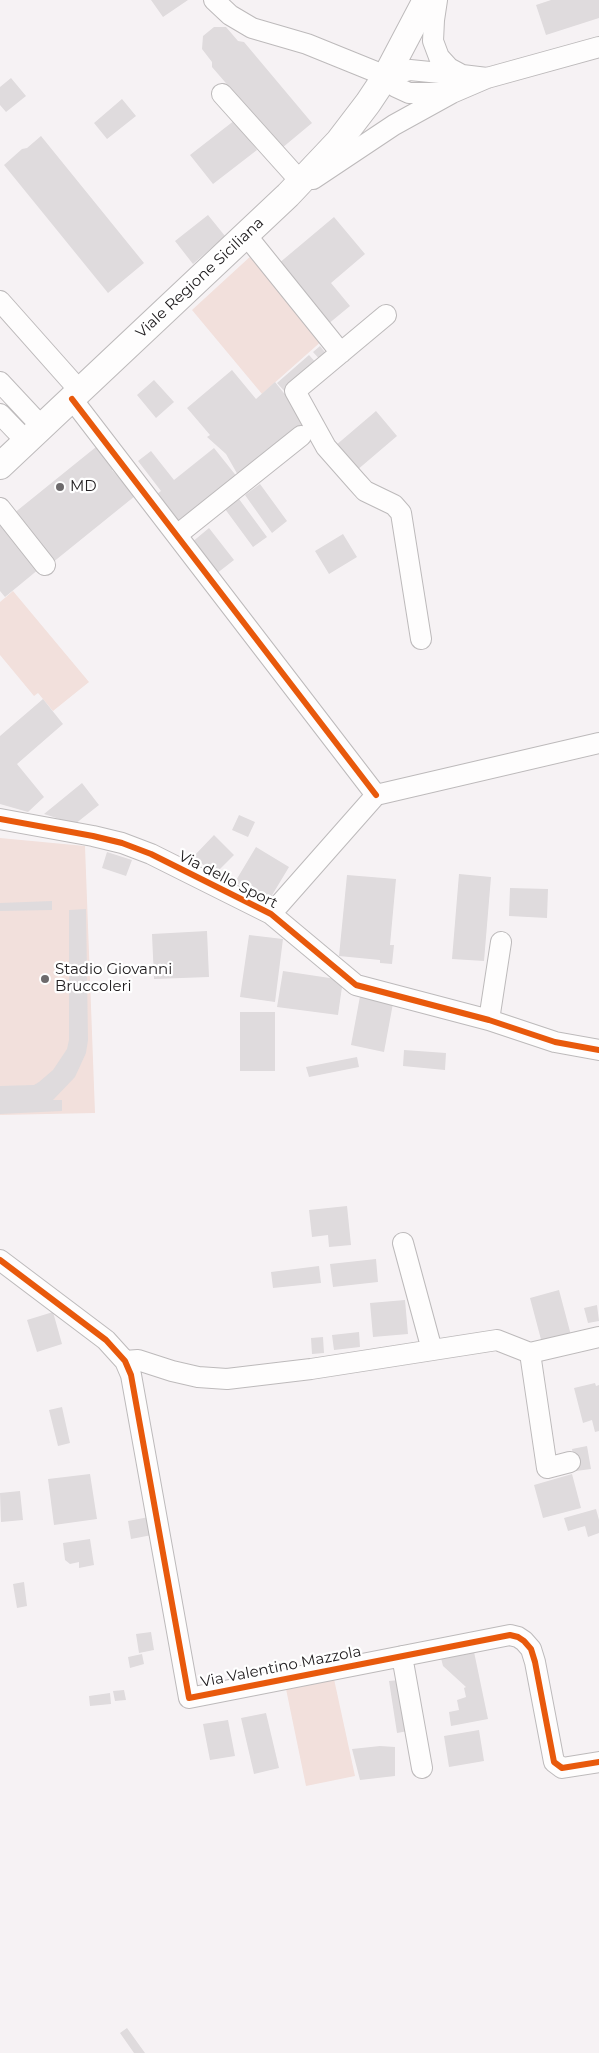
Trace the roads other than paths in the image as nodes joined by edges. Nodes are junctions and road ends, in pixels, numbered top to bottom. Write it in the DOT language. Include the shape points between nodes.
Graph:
graph roads {
  1 [pos="214,0"];
  2 [pos="426,0"];
  3 [pos="437,0"];
  4 [pos="599,47"];
  5 [pos="462,75"];
  6 [pos="386,76"];
  7 [pos="487,78"];
  8 [pos="222,94"];
  9 [pos="452,94"];
  10 [pos="295,188"];
  11 [pos="246,235"];
  12 [pos="0,301"];
  13 [pos="386,315"];
  14 [pos="341,353"];
  15 [pos="0,382"];
  16 [pos="76,395"];
  17 [pos="0,414"];
  18 [pos="34,434"];
  19 [pos="301,436"];
  20 [pos="0,466"];
  21 [pos="0,508"];
  22 [pos="176,535"];
  23 [pos="45,565"];
  24 [pos="421,639"];
  25 [pos="599,743"];
  26 [pos="376,796"];
  27 [pos="0,819"];
  28 [pos="271,914"];
  29 [pos="501,942"];
  30 [pos="489,1020"];
  31 [pos="599,1050"];
  32 [pos="402,1243"];
  33 [pos="0,1260"];
  34 [pos="599,1337"];
  35 [pos="432,1350"];
  36 [pos="530,1353"];
  37 [pos="126,1361"];
  38 [pos="570,1462"];
  39 [pos="402,1656"];
  40 [pos="599,1762"];
  41 [pos="422,1768"];
  1 -- 6 [label="street" via="230,15 252,28 307,44"];
  2 -- 6 [label="main road, Viale Regione Siciliana"];
  3 -- 5 [label="street" via="433,41 439,57 448,68"];
  4 -- 7 [label="street"];
  5 -- 6 [label="street" via="410,70"];
  5 -- 7 [label="street"];
  6 -- 9 [label="street" via="396,87 409,92"];
  6 -- 10 [label="main road, Viale Regione Siciliana" via="339,141"];
  7 -- 9 [label="street"];
  8 -- 10 [label="street"];
  9 -- 10 [label="street" via="394,125"];
  10 -- 11 [label="main road, Viale Regione Siciliana"];
  11 -- 14 [label="street"];
  11 -- 16 [label="main road, Viale Regione Siciliana"];
  12 -- 16 [label="street"];
  13 -- 14 [label="street"];
  14 -- 24 [label="street" via="295,391 326,447 356,482 365,491 394,505 401,513"];
  15 -- 18 [label="street"];
  16 -- 18 [label="main road, Viale Regione Siciliana"];
  16 -- 22 [label="street"];
  17 -- 18 [label="street"];
  18 -- 20 [label="main road, Viale Regione Siciliana"];
  19 -- 22 [label="street"];
  21 -- 23 [label="street"];
  22 -- 26 [label="street"];
  25 -- 26 [label="street"];
  26 -- 28 [label="street"];
  27 -- 28 [label="street, Via dello Sport" via="122,843 151,854"];
  28 -- 30 [label="street, Via dello Sport" via="356,985"];
  29 -- 30 [label="street"];
  30 -- 31 [label="street, Via dello Sport" via="555,1042"];
  32 -- 35 [label="street"];
  33 -- 37 [label="street, Via Valentino Mazzola" via="106,1340"];
  34 -- 36 [label="street"];
  35 -- 36 [label="street" via="497,1340"];
  35 -- 37 [label="street" via="228,1379 198,1377 138,1360"];
  36 -- 38 [label="street" via="547,1468"];
  37 -- 39 [label="street, Via Valentino Mazzola" via="189,1698"];
  39 -- 40 [label="street, Via Valentino Mazzola" via="510,1635 518,1637 531,1649 535,1662 554,1762 562,1768"];
  39 -- 41 [label="street"];
}
